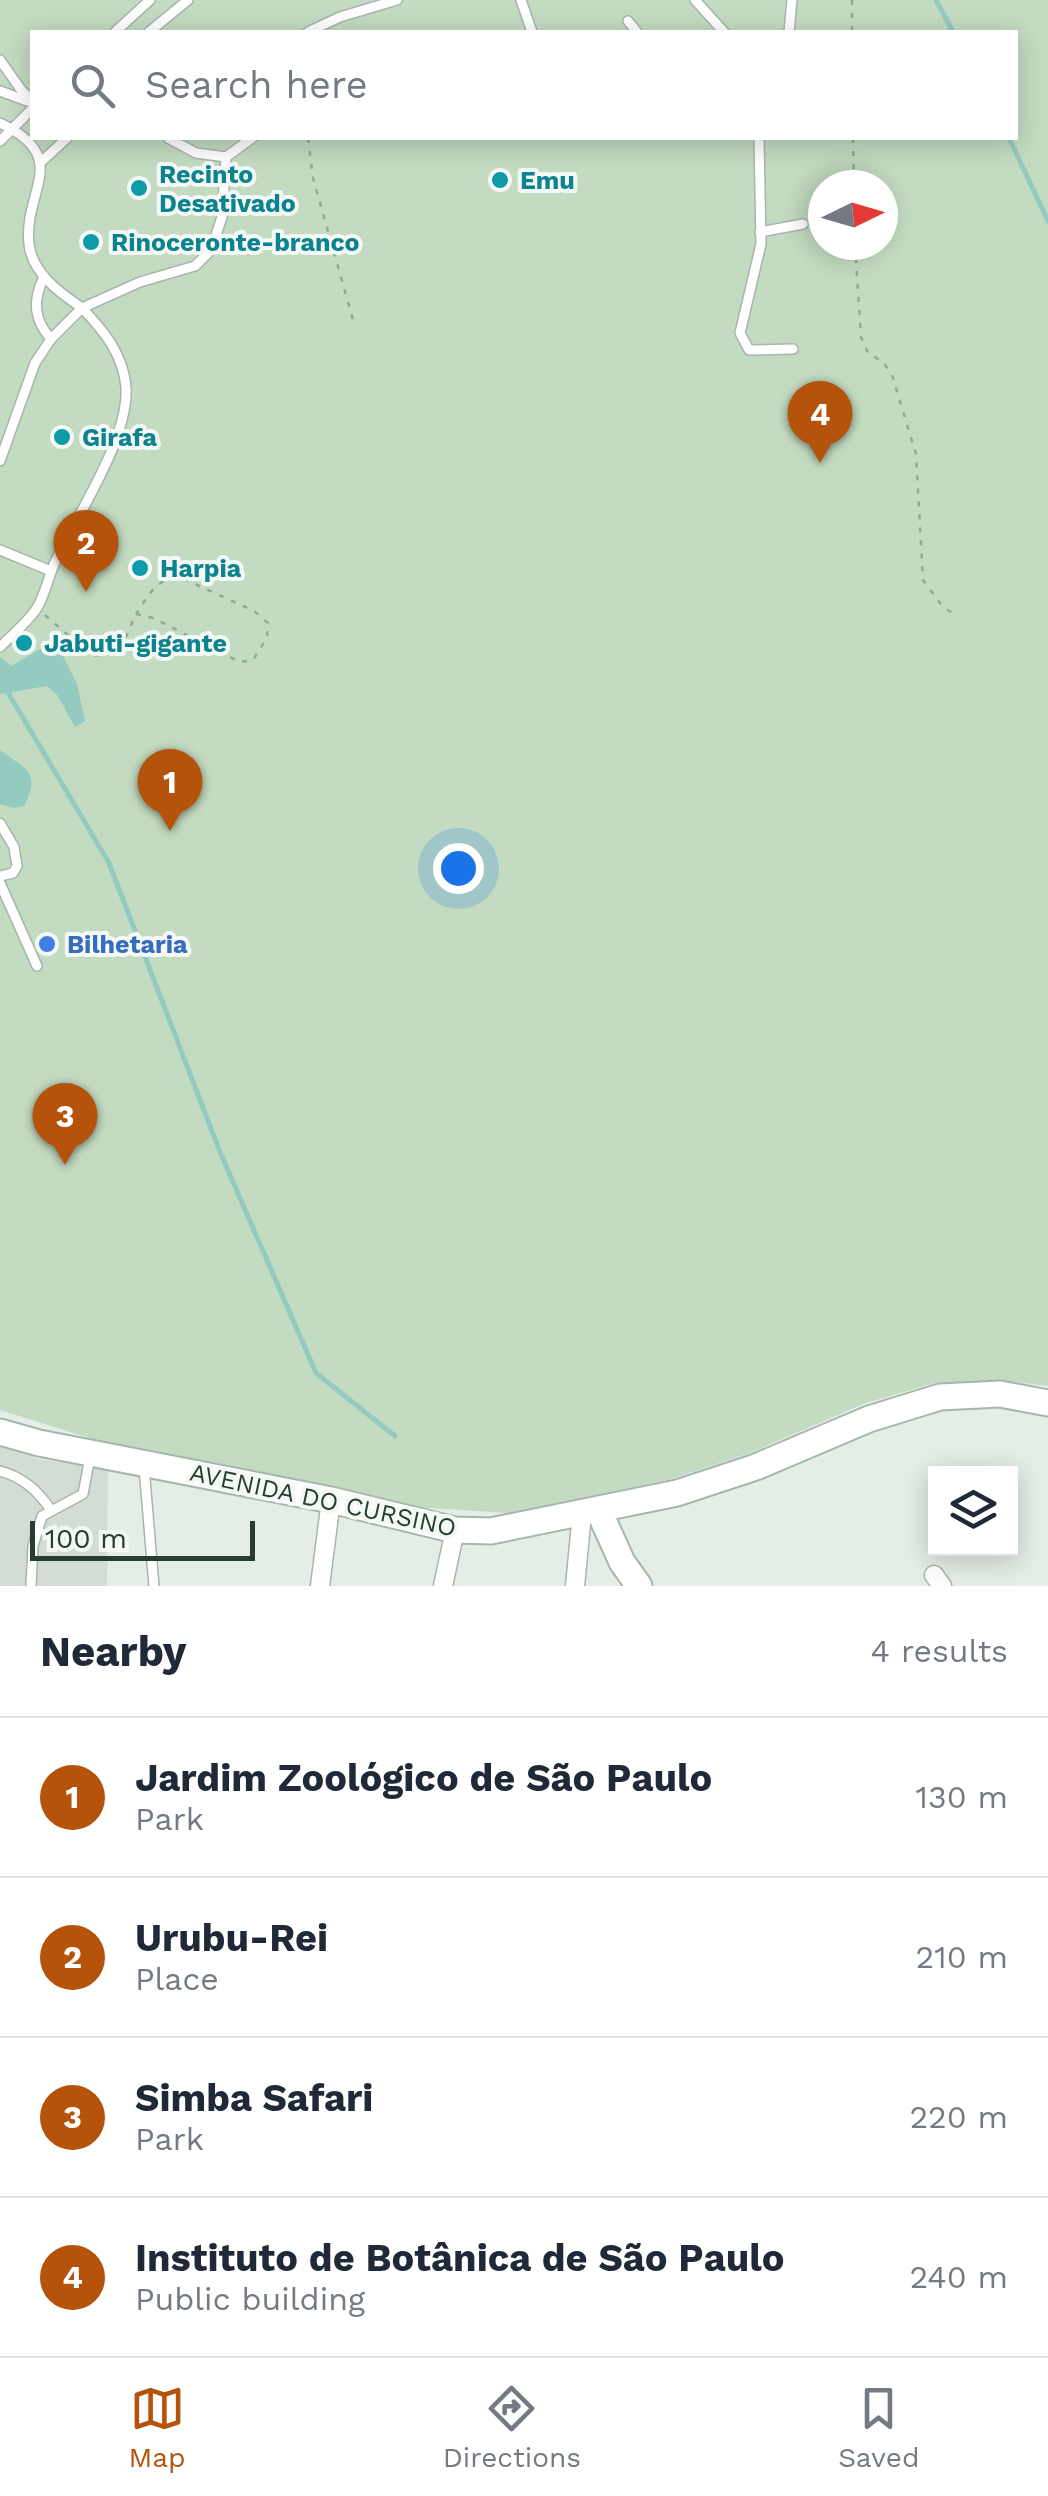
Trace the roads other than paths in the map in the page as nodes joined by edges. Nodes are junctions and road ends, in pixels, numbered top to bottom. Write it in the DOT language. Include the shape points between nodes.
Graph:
graph roads {
  1 [pos="150,0"];
  2 [pos="188,0"];
  3 [pos="396,0"];
  4 [pos="520,0"];
  5 [pos="695,0"];
  6 [pos="792,0"];
  7 [pos="628,21"];
  8 [pos="116,30"];
  9 [pos="151,30"];
  10 [pos="312,30"];
  11 [pos="531,30"];
  12 [pos="635,30"];
  13 [pos="722,30"];
  14 [pos="790,30"];
  15 [pos="0,60"];
  16 [pos="0,91"];
  17 [pos="30,101"];
  18 [pos="30,103"];
  19 [pos="30,106"];
  20 [pos="0,124"];
  21 [pos="12,129"];
  22 [pos="66,140"];
  23 [pos="172,140"];
  24 [pos="231,140"];
  25 [pos="249,140"];
  26 [pos="759,140"];
  27 [pos="0,142"];
  28 [pos="226,157"];
  29 [pos="41,162"];
  30 [pos="804,224"];
  31 [pos="760,232"];
  32 [pos="44,277"];
  33 [pos="82,308"];
  34 [pos="51,339"];
  35 [pos="793,349"];
  36 [pos="0,462"];
  37 [pos="0,550"];
  38 [pos="51,571"];
  39 [pos="0,647"];
  40 [pos="0,823"];
  41 [pos="0,879"];
  42 [pos="37,966"];
  43 [pos="1048,1403"];
  44 [pos="0,1432"];
  45 [pos="90,1454"];
  46 [pos="144,1464"];
  47 [pos="0,1470"];
  48 [pos="331,1500"];
  49 [pos="51,1510"];
  50 [pos="591,1512"];
  51 [pos="454,1530"];
  52 [pos="31,1586"];
  53 [pos="154,1586"];
  54 [pos="320,1586"];
  55 [pos="443,1586"];
  56 [pos="575,1586"];
  57 [pos="639,1586"];
  1 -- 8 [label="lane"];
  2 -- 9 [label="lane"];
  3 -- 10 [label="lane"];
  4 -- 11 [label="lane"];
  5 -- 13 [label="lane"];
  6 -- 14 [label="lane"];
  7 -- 12 [label="lane"];
  15 -- 17 [label="lane"];
  16 -- 18 [label="lane"];
  19 -- 21 [label="lane"];
  20 -- 21 [label="lane"];
  21 -- 27 [label="lane"];
  21 -- 29 [label="lane"];
  22 -- 29 [label="lane"];
  23 -- 28 [label="lane" via="196,153"];
  24 -- 28 [label="lane"];
  25 -- 28 [label="lane"];
  26 -- 31 [label="lane"];
  28 -- 33 [label="lane" via="222,217 211,250 195,266"];
  29 -- 32 [label="lane" via="29,247"];
  30 -- 31 [label="lane"];
  31 -- 35 [label="lane" via="740,333 749,350"];
  32 -- 33 [label="lane"];
  32 -- 34 [label="lane" via="36,314"];
  33 -- 34 [label="lane"];
  33 -- 38 [label="lane" via="106,332 121,361 124,418"];
  34 -- 36 [label="lane" via="35,362"];
  37 -- 38 [label="lane"];
  38 -- 39 [label="lane" via="39,605"];
  40 -- 41 [label="lane" via="17,866"];
  41 -- 42 [label="lane"];
  43 -- 50 [label="main road, AVENIDA DO CURSINO" via="1000,1394 940,1397 729,1476"];
  44 -- 45 [label="main road, AVENIDA DO CURSINO"];
  45 -- 46 [label="main road, AVENIDA DO CURSINO"];
  45 -- 49 [label="lane" via="83,1494"];
  46 -- 48 [label="main road, AVENIDA DO CURSINO"];
  46 -- 53 [label="lane"];
  47 -- 49 [label="lane" via="39,1492"];
  48 -- 51 [label="main road, AVENIDA DO CURSINO"];
  48 -- 54 [label="street"];
  49 -- 52 [label="lane" via="38,1523"];
  50 -- 51 [label="main road, AVENIDA DO CURSINO" via="491,1532"];
  50 -- 56 [label="street"];
  50 -- 57 [label="main road"];
  51 -- 55 [label="street"];
}
